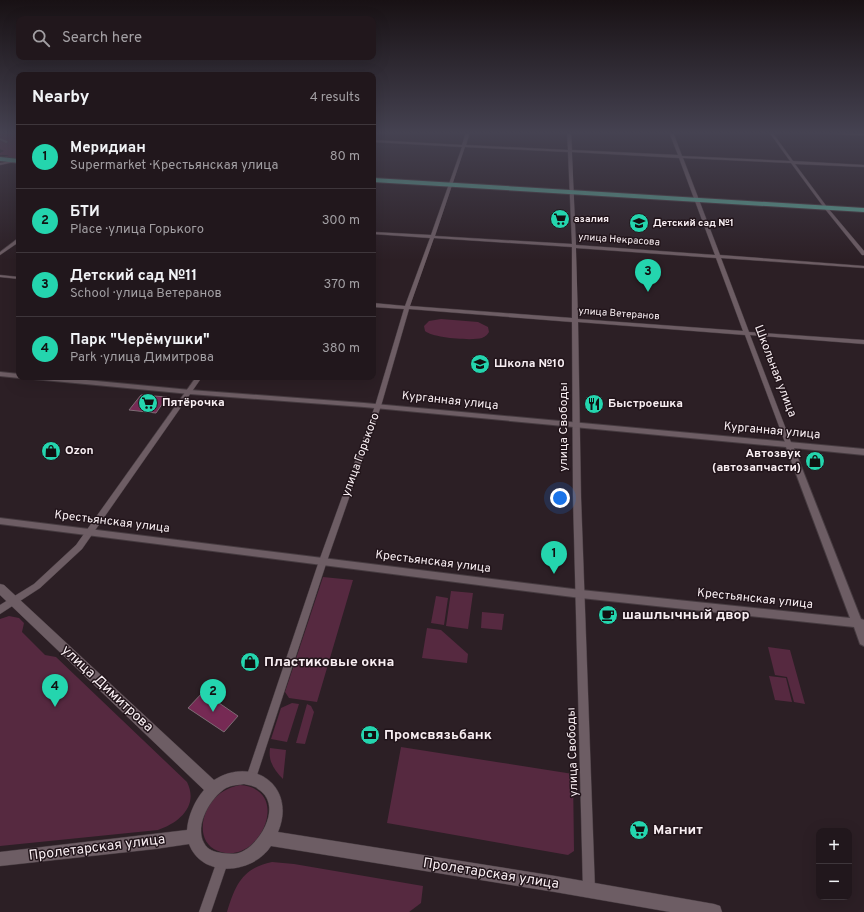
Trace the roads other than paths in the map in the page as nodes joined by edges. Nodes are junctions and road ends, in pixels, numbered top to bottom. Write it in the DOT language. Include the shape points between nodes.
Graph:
graph roads {
  1 [pos="454,175"];
  2 [pos="572,175"];
  3 [pos="687,175"];
  4 [pos="801,175"];
  5 [pos="376,180"];
  6 [pos="451,185"];
  7 [pos="573,192"];
  8 [pos="696,200"];
  9 [pos="826,208"];
  10 [pos="864,210"];
  11 [pos="376,233"];
  12 [pos="433,237"];
  13 [pos="16,242"];
  14 [pos="574,246"];
  15 [pos="0,254"];
  16 [pos="864,254"];
  17 [pos="718,257"];
  18 [pos="864,266"];
  19 [pos="0,276"];
  20 [pos="16,278"];
  21 [pos="376,305"];
  22 [pos="407,308"];
  23 [pos="576,320"];
  24 [pos="747,333"];
  25 [pos="864,342"];
  26 [pos="0,374"];
  27 [pos="16,375"];
  28 [pos="64,380"];
  29 [pos="197,380"];
  30 [pos="190,392"];
  31 [pos="378,406"];
  32 [pos="577,425"];
  33 [pos="789,445"];
  34 [pos="864,452"];
  35 [pos="0,521"];
  36 [pos="90,533"];
  37 [pos="323,561"];
  38 [pos="0,588"];
  39 [pos="581,594"];
  40 [pos="13,601"];
  41 [pos="0,610"];
  42 [pos="861,624"];
  43 [pos="864,641"];
  44 [pos="251,778"];
  45 [pos="213,789"];
  46 [pos="195,836"];
  47 [pos="268,838"];
  48 [pos="0,859"];
  49 [pos="222,862"];
  50 [pos="589,890"];
  51 [pos="205,912"];
  52 [pos="714,912"];
  1 -- 6 [label="street, улица Горького"];
  2 -- 7 [label="street, улица Свободы"];
  3 -- 8 [label="street, Школьная улица"];
  4 -- 9 [label="street"];
  5 -- 6 [label="main road"];
  6 -- 7 [label="main road"];
  6 -- 12 [label="street, улица Горького"];
  7 -- 8 [label="main road"];
  7 -- 14 [label="street, улица Свободы"];
  8 -- 9 [label="main road"];
  8 -- 17 [label="street, Школьная улица"];
  9 -- 10 [label="main road"];
  9 -- 16 [label="street"];
  11 -- 12 [label="street, улица Некрасова"];
  12 -- 14 [label="street, улица Некрасова"];
  12 -- 22 [label="street, улица Горького"];
  13 -- 15 [label="street"];
  14 -- 17 [label="street, улица Некрасова"];
  14 -- 23 [label="street, улица Свободы"];
  17 -- 18 [label="street, улица Некрасова"];
  17 -- 24 [label="street, Школьная улица"];
  19 -- 20 [label="street"];
  21 -- 22 [label="street, улица Ветеранов"];
  22 -- 23 [label="street, улица Ветеранов"];
  22 -- 31 [label="street, улица Горького"];
  23 -- 24 [label="street, улица Ветеранов"];
  23 -- 32 [label="street, улица Свободы"];
  24 -- 25 [label="street, улица Ветеранов"];
  24 -- 33 [label="street, Школьная улица"];
  26 -- 27 [label="street"];
  28 -- 30 [label="street, Курганная улица"];
  29 -- 30 [label="street"];
  30 -- 31 [label="street, Курганная улица"];
  30 -- 36 [label="street"];
  31 -- 32 [label="street, Курганная улица"];
  31 -- 37 [label="street, улица Горького"];
  32 -- 33 [label="street, Курганная улица"];
  32 -- 39 [label="street, улица Свободы"];
  33 -- 34 [label="street, Курганная улица"];
  33 -- 42 [label="street, Школьная улица"];
  35 -- 36 [label="street, Крестьянская улица"];
  36 -- 37 [label="street, Крестьянская улица"];
  36 -- 40 [label="street" via="54,572"];
  37 -- 39 [label="street, Крестьянская улица"];
  37 -- 44 [label="street, улица Горького"];
  38 -- 40 [label="main road, улица Димитрова"];
  39 -- 42 [label="street, Крестьянская улица"];
  39 -- 50 [label="street, улица Свободы"];
  40 -- 41 [label="street"];
  40 -- 45 [label="main road, улица Димитрова"];
  42 -- 43 [label="street, Школьная улица"];
  44 -- 45 [label="main road" via="228,780"];
  44 -- 47 [label="main road" via="264,783 275,800 275,822"];
  45 -- 46 [label="main road" via="198,811 195,819"];
  46 -- 48 [label="main road, Пролетарская улица"];
  46 -- 49 [label="main road" via="205,855"];
  47 -- 49 [label="main road" via="250,856 235,862"];
  47 -- 50 [label="main road, Пролетарская улица"];
  49 -- 51 [label="street"];
  50 -- 52 [label="main road, Пролетарская улица"];
}
